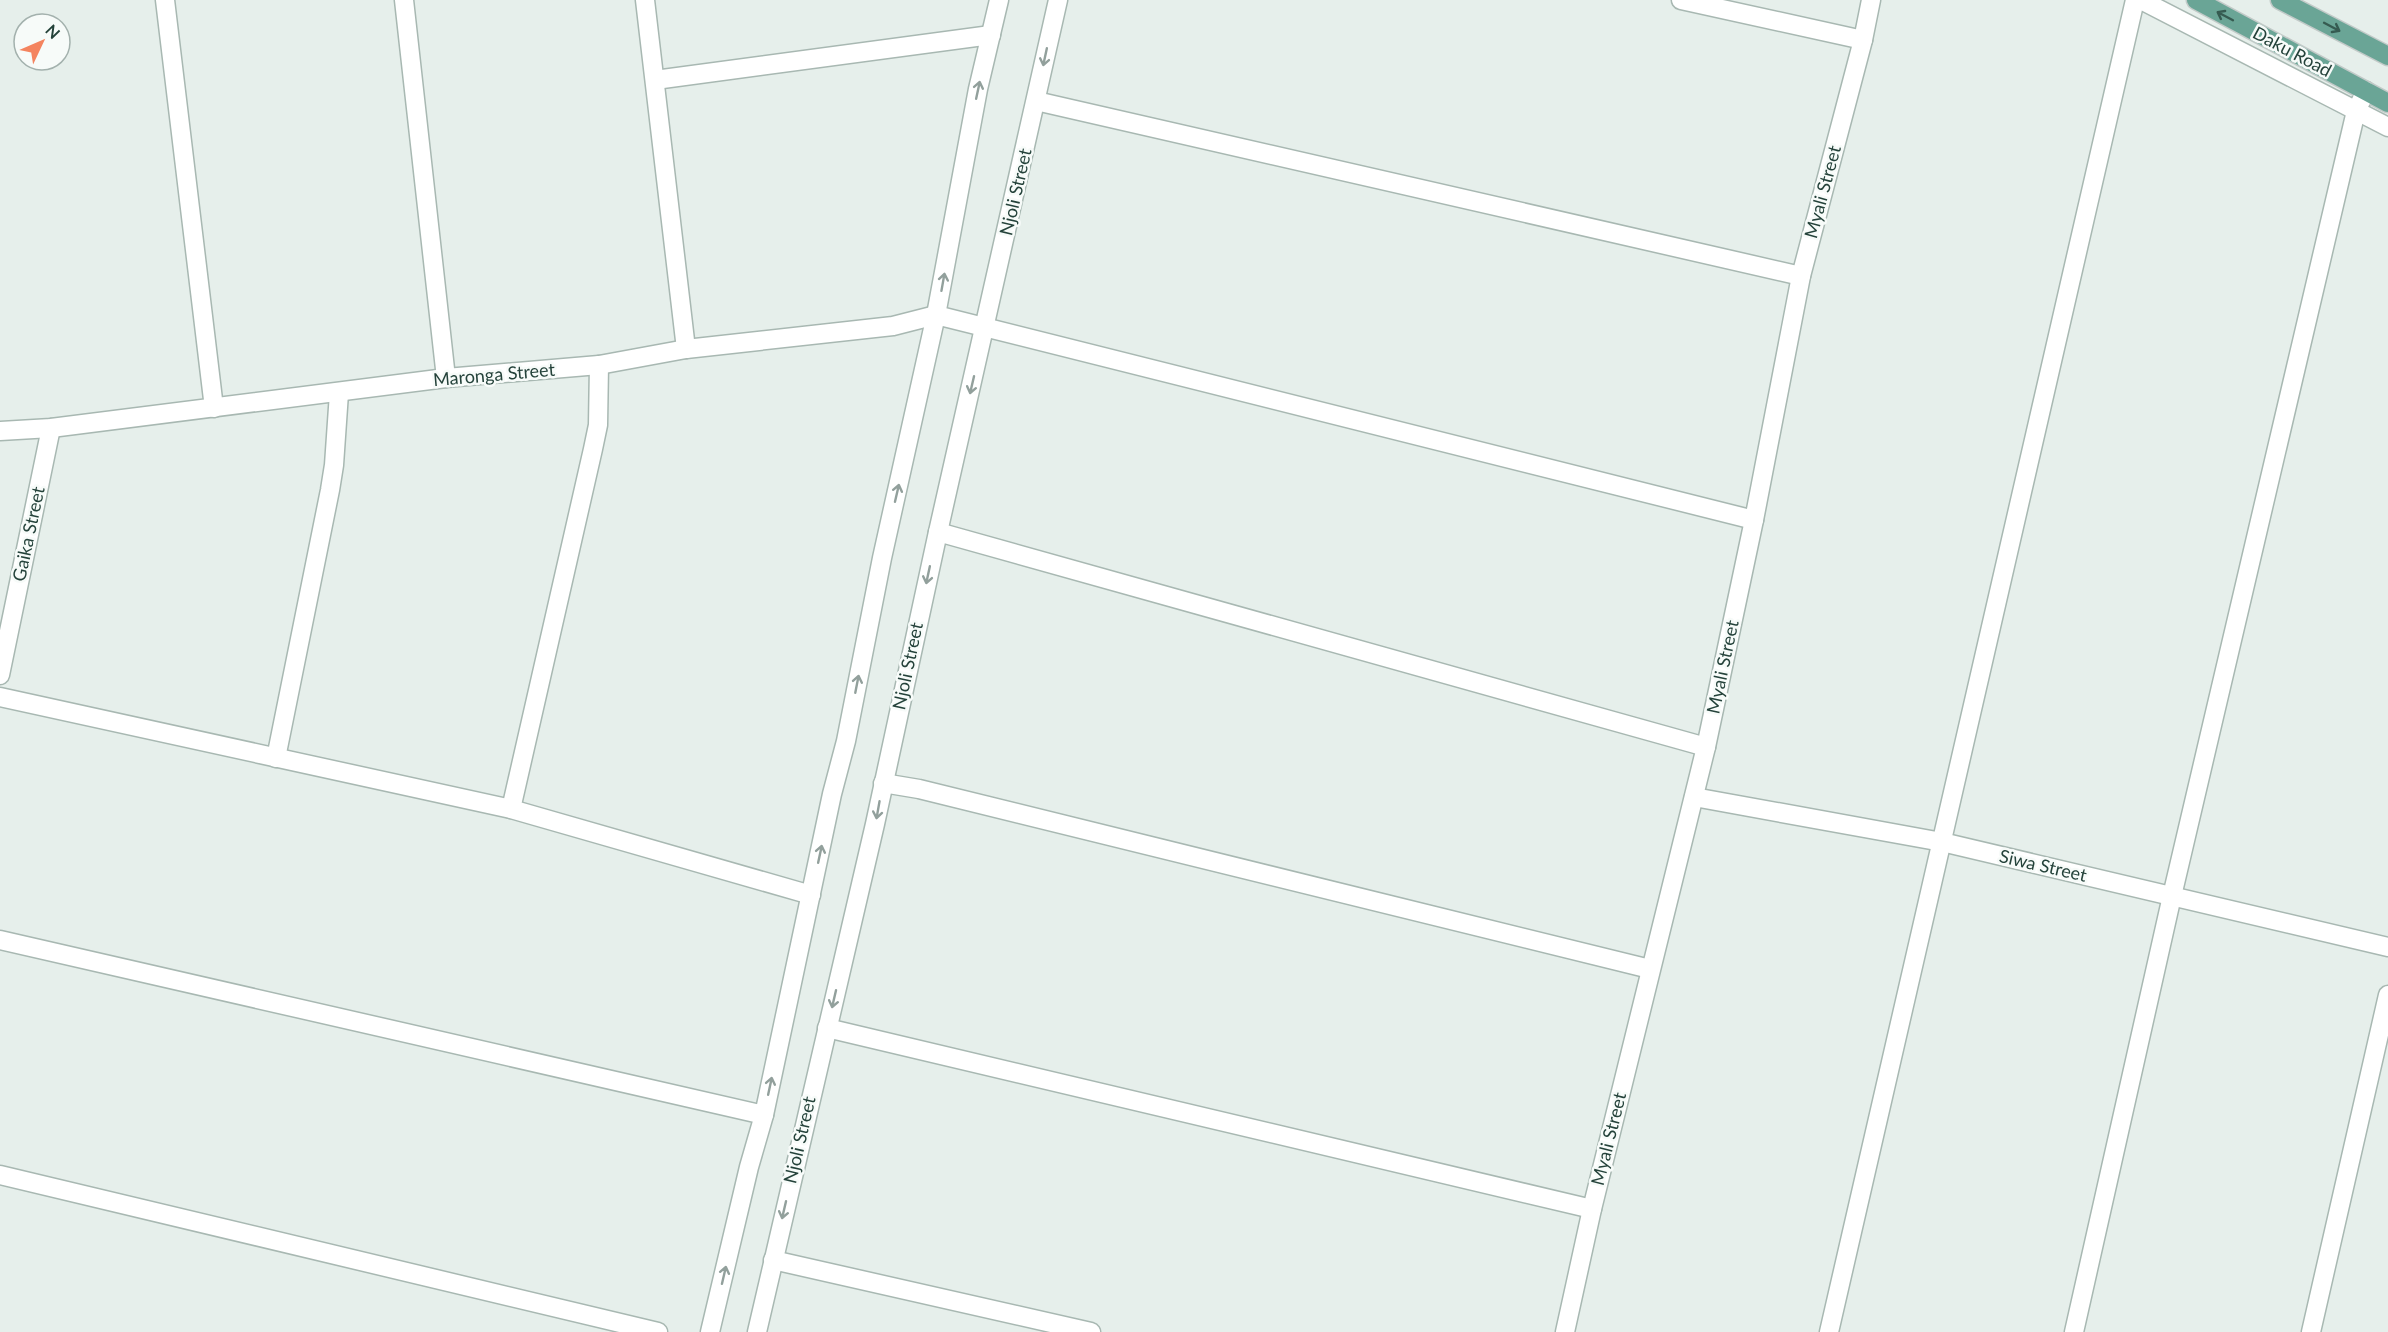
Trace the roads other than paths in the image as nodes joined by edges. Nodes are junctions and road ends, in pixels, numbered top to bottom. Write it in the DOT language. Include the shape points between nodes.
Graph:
graph roads {
  1 [pos="165,0"];
  2 [pos="404,0"];
  3 [pos="645,0"];
  4 [pos="999,0"];
  5 [pos="1058,0"];
  6 [pos="1681,0"];
  7 [pos="1871,0"];
  8 [pos="2135,0"];
  9 [pos="2141,0"];
  10 [pos="2196,0"];
  11 [pos="2289,2"];
  12 [pos="991,35"];
  13 [pos="1863,40"];
  14 [pos="2388,56"];
  15 [pos="655,80"];
  16 [pos="2366,92"];
  17 [pos="1036,101"];
  18 [pos="2388,103"];
  19 [pos="2356,111"];
  20 [pos="2388,127"];
  21 [pos="1801,276"];
  22 [pos="936,315"];
  23 [pos="985,328"];
  24 [pos="686,349"];
  25 [pos="599,365"];
  26 [pos="446,378"];
  27 [pos="339,393"];
  28 [pos="214,408"];
  29 [pos="51,428"];
  30 [pos="0,430"];
  31 [pos="1754,520"];
  32 [pos="938,532"];
  33 [pos="0,675"];
  34 [pos="0,697"];
  35 [pos="1706,747"];
  36 [pos="276,758"];
  37 [pos="883,783"];
  38 [pos="1694,797"];
  39 [pos="512,809"];
  40 [pos="1942,842"];
  41 [pos="811,895"];
  42 [pos="2172,896"];
  43 [pos="0,940"];
  44 [pos="2388,947"];
  45 [pos="1650,969"];
  46 [pos="2388,995"];
  47 [pos="827,1028"];
  48 [pos="764,1115"];
  49 [pos="0,1175"];
  50 [pos="1592,1209"];
  51 [pos="773,1260"];
  52 [pos="658,1332"];
  53 [pos="710,1332"];
  54 [pos="757,1332"];
  55 [pos="1091,1332"];
  56 [pos="1566,1332"];
  57 [pos="1829,1332"];
  58 [pos="2074,1332"];
  59 [pos="2311,1332"];
  1 -- 28 [label="street"];
  2 -- 26 [label="street"];
  3 -- 15 [label="street"];
  4 -- 12 [label="street"];
  5 -- 17 [label="street, Njoli Street, one-way"];
  6 -- 13 [label="street"];
  7 -- 13 [label="street, Myali Street"];
  8 -- 40 [label="street"];
  9 -- 19 [label="street"];
  16 -- 10 [label="main road, Daku Road, one-way"];
  11 -- 14 [label="main road, one-way"];
  12 -- 15 [label="street"];
  22 -- 12 [label="street, one-way"];
  13 -- 21 [label="street, Myali Street"];
  15 -- 24 [label="street"];
  16 -- 18 [label="main road, Daku Road"];
  16 -- 19 [label="street"];
  17 -- 21 [label="street"];
  17 -- 23 [label="street, Njoli Street"];
  19 -- 20 [label="street"];
  19 -- 42 [label="street"];
  21 -- 31 [label="street, Myali Street"];
  22 -- 23 [label="street"];
  22 -- 24 [label="street, Maronga Street" via="893,327"];
  41 -- 22 [label="street, one-way"];
  23 -- 31 [label="street"];
  23 -- 32 [label="street, Njoli Street, one-way"];
  24 -- 25 [label="street, Maronga Street"];
  25 -- 26 [label="street, Maronga Street"];
  25 -- 39 [label="street" via="598,425 589,471"];
  26 -- 27 [label="street, Maronga Street"];
  27 -- 28 [label="street, Maronga Street"];
  27 -- 36 [label="street" via="334,465"];
  28 -- 29 [label="street, Maronga Street"];
  29 -- 30 [label="street, Maronga Street"];
  29 -- 33 [label="street, Gaika Street"];
  31 -- 35 [label="street, Myali Street"];
  32 -- 35 [label="street"];
  32 -- 37 [label="street, Njoli Street, one-way"];
  34 -- 36 [label="street"];
  35 -- 38 [label="street, Myali Street"];
  36 -- 39 [label="street"];
  37 -- 45 [label="street"];
  37 -- 47 [label="street, Njoli Street, one-way"];
  38 -- 40 [label="street, Siwa Street"];
  38 -- 45 [label="street, Myali Street"];
  39 -- 41 [label="street"];
  40 -- 42 [label="street, Siwa Street"];
  40 -- 57 [label="street"];
  48 -- 41 [label="street, one-way"];
  42 -- 44 [label="street, Siwa Street"];
  42 -- 58 [label="street"];
  43 -- 48 [label="street"];
  45 -- 50 [label="street, Myali Street"];
  46 -- 59 [label="street"];
  47 -- 50 [label="street"];
  47 -- 51 [label="street, Njoli Street, one-way"];
  53 -- 48 [label="street, one-way"];
  49 -- 52 [label="street"];
  50 -- 56 [label="street, Myali Street"];
  51 -- 54 [label="street, Njoli Street"];
  51 -- 55 [label="street"];
}
